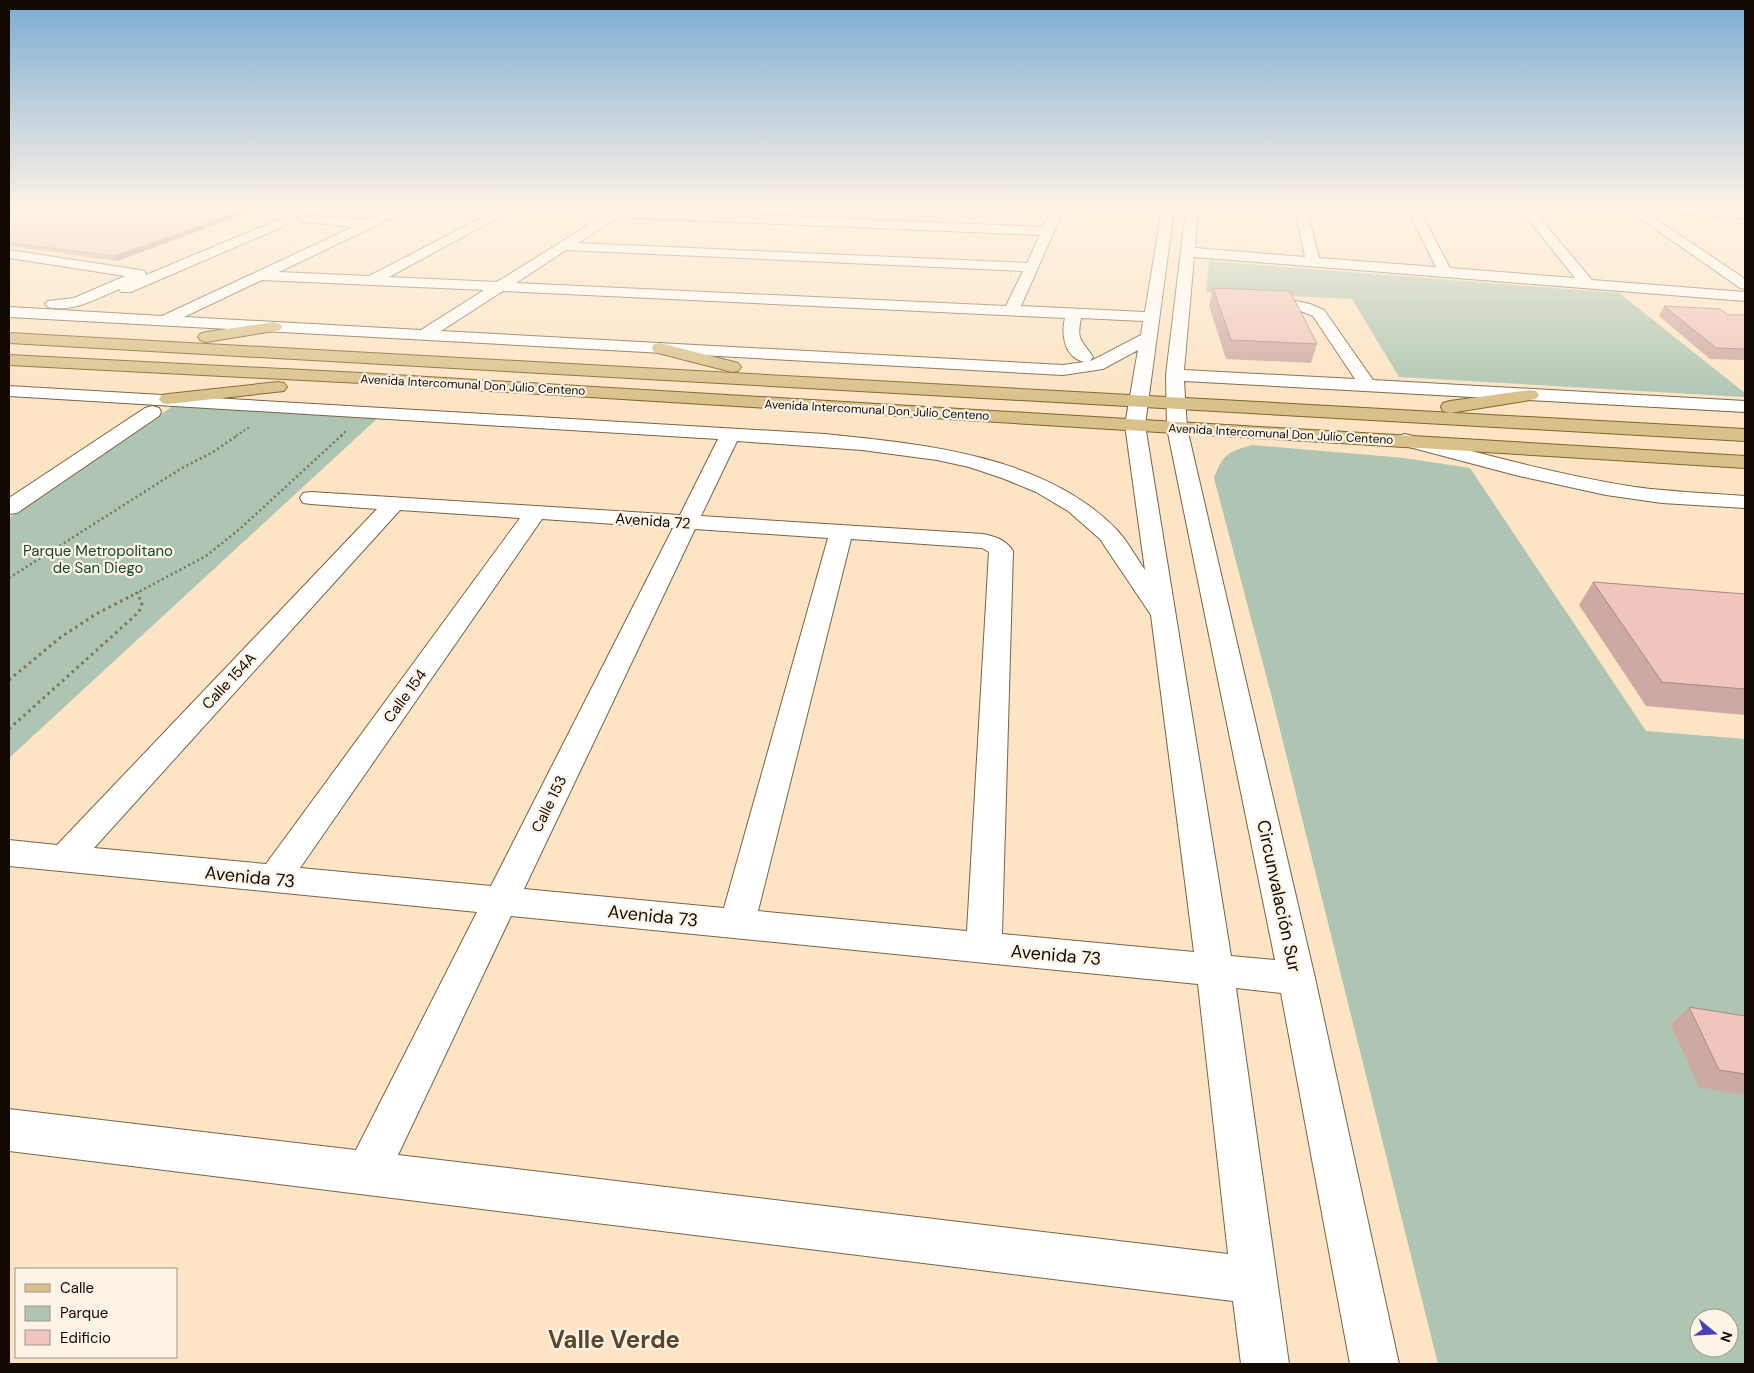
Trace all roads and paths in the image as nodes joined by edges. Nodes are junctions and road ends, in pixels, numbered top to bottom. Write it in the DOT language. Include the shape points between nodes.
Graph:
graph roads {
  1 [pos="135,273"];
  2 [pos="163,273"];
  3 [pos="261,273"];
  4 [pos="386,273"];
  5 [pos="521,273"];
  6 [pos="1029,273"];
  7 [pos="1158,273"];
  8 [pos="1186,273"];
  9 [pos="1458,273"];
  10 [pos="1578,273"];
  11 [pos="1727,273"];
  12 [pos="218,277"];
  13 [pos="253,277"];
  14 [pos="373,280"];
  15 [pos="1587,284"];
  16 [pos="1745,285"];
  17 [pos="501,286"];
  18 [pos="1745,296"];
  19 [pos="9,302"];
  20 [pos="1246,302"];
  21 [pos="1012,310"];
  22 [pos="9,312"];
  23 [pos="65,315"];
  24 [pos="1151,317"];
  25 [pos="1072,320"];
  26 [pos="164,321"];
  27 [pos="274,327"];
  28 [pos="424,334"];
  29 [pos="1111,336"];
  30 [pos="9,338"];
  31 [pos="1146,339"];
  32 [pos="147,345"];
  33 [pos="660,348"];
  34 [pos="1085,357"];
  35 [pos="9,360"];
  36 [pos="109,365"];
  37 [pos="1015,367"];
  38 [pos="1176,368"];
  39 [pos="9,376"];
  40 [pos="360,378"];
  41 [pos="786,382"];
  42 [pos="1368,386"];
  43 [pos="9,391"];
  44 [pos="40,393"];
  45 [pos="1530,395"];
  46 [pos="168,399"];
  47 [pos="279,406"];
  48 [pos="1745,406"];
  49 [pos="9,411"];
  50 [pos="152,412"];
  51 [pos="367,412"];
  52 [pos="1137,413"];
  53 [pos="1177,415"];
  54 [pos="1390,415"];
  55 [pos="730,435"];
  56 [pos="1745,435"];
  57 [pos="1405,440"];
  58 [pos="1745,462"];
  59 [pos="311,498"];
  60 [pos="1745,502"];
  61 [pos="394,504"];
  62 [pos="9,508"];
  63 [pos="535,513"];
  64 [pos="687,523"];
  65 [pos="841,533"];
  66 [pos="9,578"];
  67 [pos="137,592"];
  68 [pos="1164,615"];
  69 [pos="9,680"];
  70 [pos="9,729"];
  71 [pos="9,853"];
  72 [pos="64,859"];
  73 [pos="274,879"];
  74 [pos="501,901"];
  75 [pos="737,924"];
  76 [pos="984,948"];
  77 [pos="1215,970"];
  78 [pos="1297,978"];
  79 [pos="9,1130"];
  80 [pos="367,1173"];
  81 [pos="1253,1280"];
  82 [pos="1266,1364"];
  83 [pos="1375,1364"];
  1 -- 19 [label="street" via="140,274 77,302"];
  2 -- 23 [label="street"];
  3 -- 13 [label="street"];
  4 -- 14 [label="street"];
  5 -- 17 [label="street"];
  6 -- 21 [label="street"];
  7 -- 24 [label="street"];
  8 -- 38 [label="street, Circunvalación Sur"];
  9 -- 15 [label="street"];
  10 -- 15 [label="street"];
  11 -- 16 [label="street"];
  12 -- 13 [label="street"];
  13 -- 14 [label="street"];
  13 -- 26 [label="street"];
  14 -- 17 [label="street"];
  15 -- 18 [label="street"];
  17 -- 21 [label="street"];
  17 -- 28 [label="street"];
  20 -- 42 [label="street" via="1294,304 1319,313"];
  21 -- 25 [label="street"];
  22 -- 23 [label="street"];
  23 -- 26 [label="street"];
  24 -- 25 [label="street"];
  24 -- 31 [label="street"];
  25 -- 29 [label="street"];
  25 -- 34 [label="street" via="1071,341"];
  26 -- 27 [label="street"];
  27 -- 28 [label="street"];
  27 -- 32 [label="main road"];
  28 -- 33 [label="street"];
  29 -- 31 [label="street"];
  29 -- 34 [label="street" via="1110,345"];
  30 -- 32 [label="main road, Avenida Intercomunal Don Julio Centeno"];
  31 -- 37 [label="street" via="1097,365 1063,370"];
  31 -- 52 [label="street"];
  32 -- 41 [label="main road, Avenida Intercomunal Don Julio Centeno"];
  33 -- 37 [label="street"];
  33 -- 41 [label="main road"];
  34 -- 37 [label="street" via="1058,364"];
  35 -- 36 [label="main road, Avenida Intercomunal Don Julio Centeno"];
  36 -- 39 [label="main road"];
  36 -- 40 [label="main road, Avenida Intercomunal Don Julio Centeno"];
  38 -- 42 [label="street"];
  38 -- 53 [label="street, Circunvalación Sur"];
  40 -- 46 [label="main road"];
  40 -- 52 [label="main road, Avenida Intercomunal Don Julio Centeno"];
  41 -- 52 [label="main road, Avenida Intercomunal Don Julio Centeno"];
  42 -- 45 [label="street"];
  43 -- 44 [label="street"];
  44 -- 46 [label="street"];
  44 -- 49 [label="street"];
  45 -- 48 [label="street"];
  45 -- 54 [label="main road"];
  46 -- 47 [label="street"];
  47 -- 51 [label="street"];
  47 -- 66 [label="path" via="214,452 182,468"];
  50 -- 62 [label="street"];
  51 -- 55 [label="street"];
  51 -- 67 [label="path" via="206,556"];
  52 -- 53 [label="main road, Avenida Intercomunal Don Julio Centeno"];
  52 -- 68 [label="street"];
  53 -- 54 [label="main road, Avenida Intercomunal Don Julio Centeno"];
  53 -- 57 [label="main road, Avenida Intercomunal Don Julio Centeno"];
  53 -- 78 [label="street, Circunvalación Sur"];
  54 -- 56 [label="main road, Avenida Intercomunal Don Julio Centeno"];
  55 -- 64 [label="street, Calle 153"];
  55 -- 68 [label="street" via="825,440 917,450 969,461 1016,476 1071,502 1107,532"];
  57 -- 58 [label="main road, Avenida Intercomunal Don Julio Centeno"];
  57 -- 60 [label="street" via="1486,463 1581,484 1637,494"];
  59 -- 61 [label="street, Avenida 72"];
  61 -- 63 [label="street, Avenida 72"];
  61 -- 72 [label="street, Calle 154A"];
  63 -- 64 [label="street, Avenida 72"];
  63 -- 73 [label="street, Calle 154"];
  64 -- 65 [label="street, Avenida 72"];
  64 -- 74 [label="street, Calle 153"];
  65 -- 75 [label="street"];
  65 -- 76 [label="street, Avenida 72" via="983,541 1001,550"];
  67 -- 69 [label="path" via="62,636"];
  67 -- 70 [label="path" via="142,604 139,612"];
  68 -- 77 [label="street"];
  71 -- 72 [label="street, Avenida 73"];
  72 -- 73 [label="street, Avenida 73"];
  73 -- 74 [label="street, Avenida 73"];
  74 -- 75 [label="street, Avenida 73"];
  74 -- 80 [label="street, Calle 153"];
  75 -- 76 [label="street, Avenida 73"];
  76 -- 77 [label="street, Avenida 73"];
  77 -- 78 [label="street, Avenida 73"];
  77 -- 81 [label="street"];
  78 -- 83 [label="street, Circunvalación Sur"];
  79 -- 80 [label="street"];
  80 -- 81 [label="street"];
  81 -- 82 [label="street"];
}
